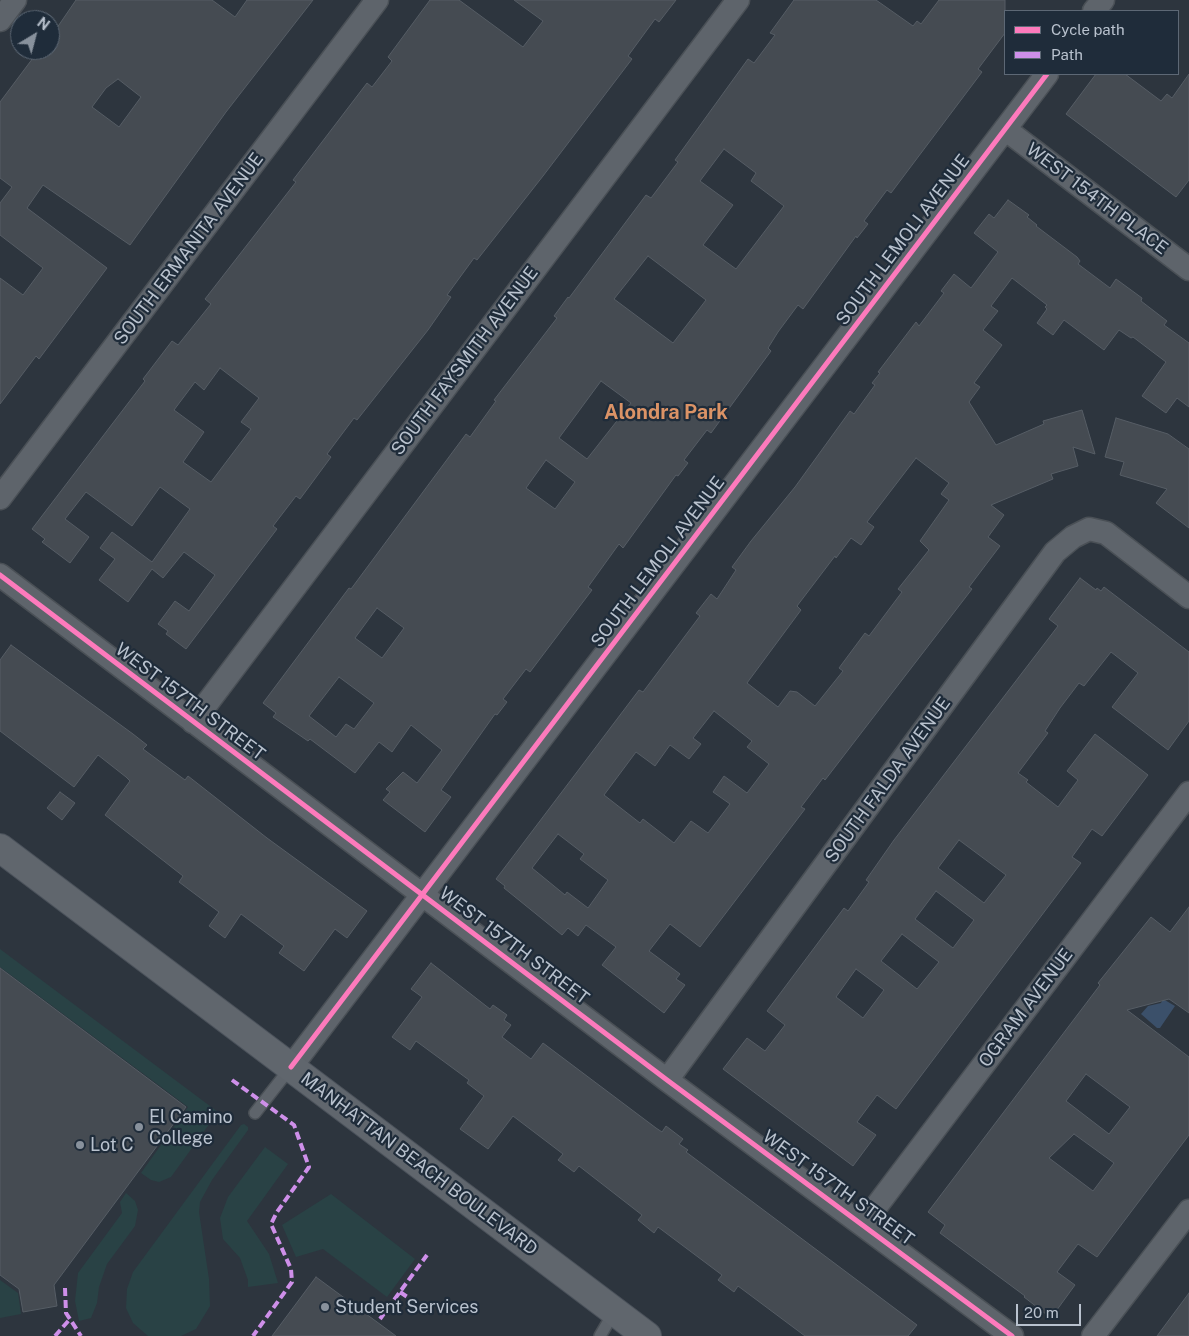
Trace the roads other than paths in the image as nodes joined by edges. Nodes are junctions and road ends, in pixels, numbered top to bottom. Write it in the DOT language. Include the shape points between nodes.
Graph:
graph roads {
  1 [pos="15,0"];
  2 [pos="377,0"];
  3 [pos="738,0"];
  4 [pos="0,20"];
  5 [pos="1046,75"];
  6 [pos="1005,129"];
  7 [pos="1189,269"];
  8 [pos="0,498"];
  9 [pos="0,576"];
  10 [pos="1189,596"];
  11 [pos="193,722"];
  12 [pos="1189,793"];
  13 [pos="0,848"];
  14 [pos="422,893"];
  15 [pos="290,1066"];
  16 [pos="667,1080"];
  17 [pos="255,1113"];
  18 [pos="1189,1211"];
  19 [pos="863,1224"];
  20 [pos="614,1312"];
  21 [pos="600,1336"];
  22 [pos="647,1336"];
  23 [pos="1012,1336"];
  24 [pos="1093,1336"];
  1 -- 4 [label="street"];
  2 -- 8 [label="street, SOUTH ERMANITA AVENUE"];
  3 -- 11 [label="street, SOUTH FAYSMITH AVENUE"];
  5 -- 6 [label="street, SOUTH LEMOLI AVENUE"];
  6 -- 7 [label="street, WEST 154TH PLACE"];
  6 -- 14 [label="street, SOUTH LEMOLI AVENUE"];
  9 -- 11 [label="street, WEST 157TH STREET"];
  10 -- 16 [label="street, SOUTH FALDA AVENUE" via="1106,532 1088,529 1055,552"];
  11 -- 14 [label="street, WEST 157TH STREET"];
  12 -- 19 [label="street, OGRAM AVENUE"];
  13 -- 15 [label="main road, MANHATTAN BEACH BOULEVARD"];
  14 -- 15 [label="street, SOUTH LEMOLI AVENUE"];
  14 -- 16 [label="street, WEST 157TH STREET"];
  15 -- 17 [label="lane"];
  15 -- 20 [label="main road, MANHATTAN BEACH BOULEVARD"];
  16 -- 19 [label="street, WEST 157TH STREET"];
  18 -- 24 [label="street"];
  19 -- 23 [label="street, WEST 157TH STREET"];
  20 -- 21 [label="lane"];
  20 -- 22 [label="main road, MANHATTAN BEACH BOULEVARD"];
}
